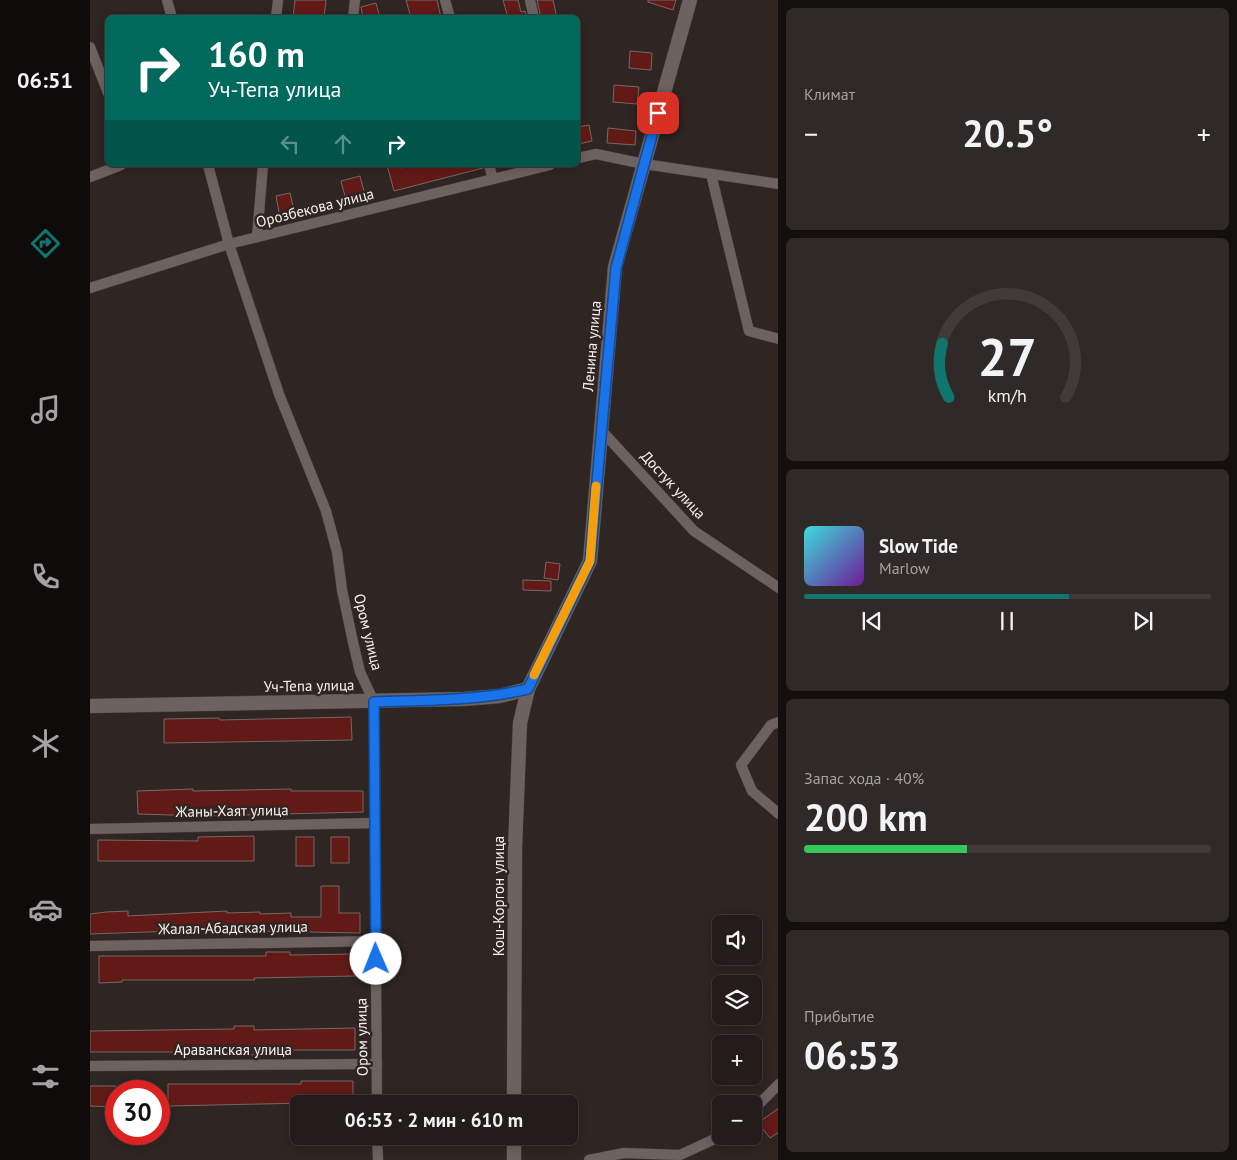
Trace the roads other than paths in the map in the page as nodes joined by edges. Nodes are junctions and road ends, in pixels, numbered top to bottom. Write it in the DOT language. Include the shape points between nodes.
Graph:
graph roads {
  1 [pos="167,0"];
  2 [pos="278,0"];
  3 [pos="355,0"];
  4 [pos="445,0"];
  5 [pos="530,0"];
  6 [pos="690,0"];
  7 [pos="171,15"];
  8 [pos="276,15"];
  9 [pos="353,15"];
  10 [pos="449,15"];
  11 [pos="533,15"];
  12 [pos="90,47"];
  13 [pos="105,85"];
  14 [pos="580,158"];
  15 [pos="644,164"];
  16 [pos="116,167"];
  17 [pos="209,167"];
  18 [pos="264,167"];
  19 [pos="490,167"];
  20 [pos="542,167"];
  21 [pos="711,174"];
  22 [pos="90,177"];
  23 [pos="493,179"];
  24 [pos="778,184"];
  25 [pos="257,237"];
  26 [pos="230,244"];
  27 [pos="90,288"];
  28 [pos="778,339"];
  29 [pos="601,430"];
  30 [pos="778,588"];
  31 [pos="528,689"];
  32 [pos="374,702"];
  33 [pos="90,706"];
  34 [pos="778,722"];
  35 [pos="778,814"];
  36 [pos="375,823"];
  37 [pos="90,829"];
  38 [pos="376,941"];
  39 [pos="90,946"];
  40 [pos="377,1064"];
  41 [pos="90,1066"];
  42 [pos="778,1084"];
  43 [pos="377,1095"];
  44 [pos="514,1095"];
  45 [pos="762,1101"];
  46 [pos="712,1141"];
  47 [pos="378,1145"];
  48 [pos="514,1145"];
  49 [pos="680,1157"];
  50 [pos="378,1160"];
  51 [pos="514,1160"];
  52 [pos="589,1160"];
  1 -- 7 [label="street"];
  2 -- 8 [label="street"];
  3 -- 9 [label="street"];
  4 -- 10 [label="street"];
  5 -- 11 [label="street"];
  6 -- 15 [label="street, Ленина улица"];
  12 -- 13 [label="street"];
  14 -- 15 [label="street" via="596,154"];
  15 -- 21 [label="street"];
  15 -- 29 [label="street, Ленина улица" via="616,268"];
  16 -- 22 [label="street"];
  17 -- 26 [label="street, Ором улица"];
  18 -- 25 [label="street"];
  19 -- 23 [label="street"];
  20 -- 23 [label="street, Орозбекова улица"];
  21 -- 24 [label="street"];
  21 -- 28 [label="street" via="749,331"];
  23 -- 25 [label="street, Орозбекова улица"];
  25 -- 26 [label="street, Орозбекова улица"];
  26 -- 27 [label="street, Орозбекова улица"];
  26 -- 32 [label="street, Ором улица" via="279,394 326,511 337,552 352,642 360,672"];
  29 -- 30 [label="street, Достук улица" via="694,531"];
  29 -- 31 [label="street, Ленина улица" via="590,561"];
  31 -- 32 [label="street, Уч-Тепа улица" via="500,696"];
  31 -- 44 [label="street, Кош-Коргон улица" via="520,723 515,848"];
  32 -- 33 [label="street, Уч-Тепа улица"];
  32 -- 36 [label="street, Ором улица"];
  34 -- 35 [label="street" via="771,725 741,765 752,791"];
  36 -- 37 [label="street, Жаны-Хаят улица"];
  36 -- 38 [label="street, Ором улица"];
  38 -- 39 [label="street, Жалал-Абадская улица"];
  38 -- 40 [label="street, Ором улица"];
  40 -- 41 [label="street, Араванская улица"];
  40 -- 43 [label="street, Ором улица"];
  42 -- 45 [label="street"];
  46 -- 49 [label="street"];
  47 -- 50 [label="street"];
  48 -- 51 [label="street"];
  49 -- 52 [label="street" via="624,1153"];
}
